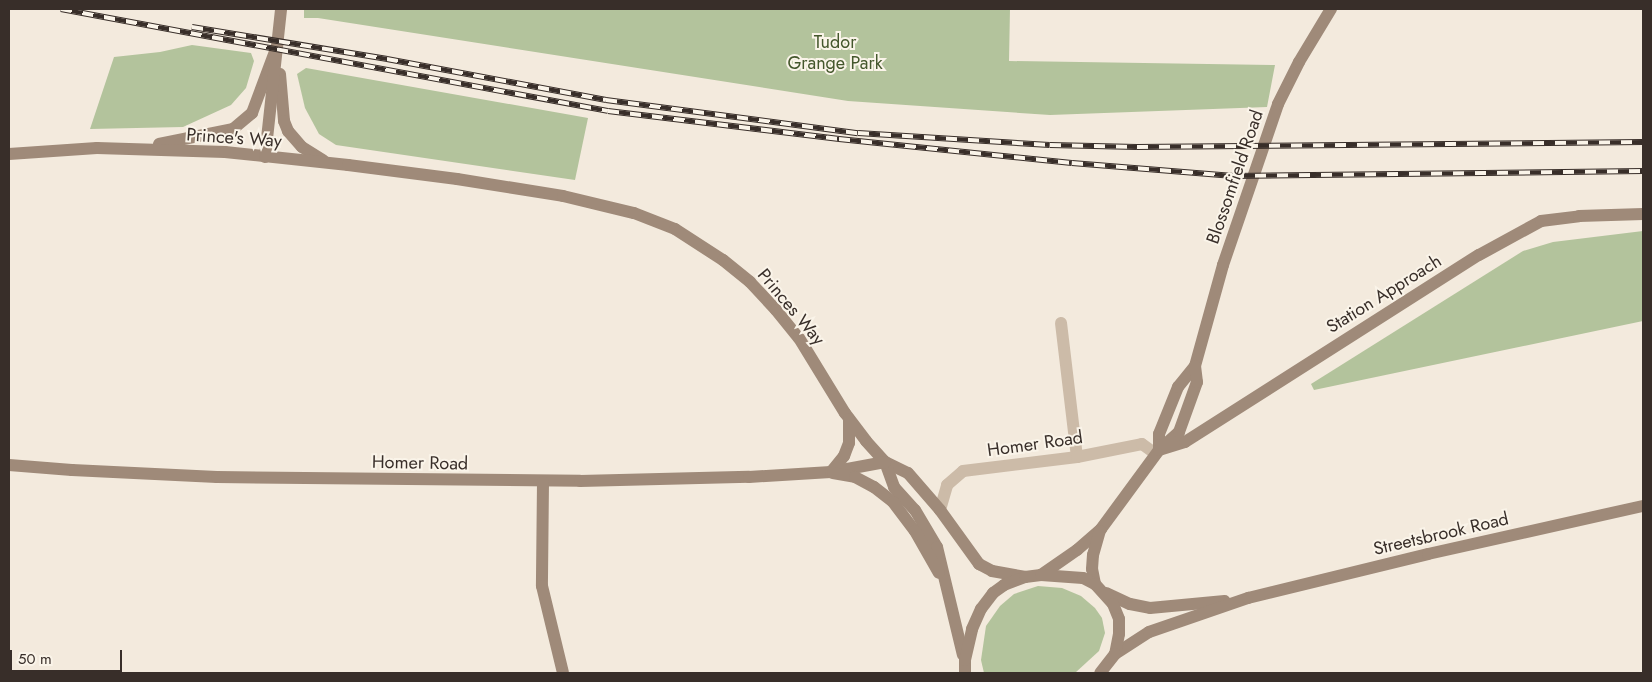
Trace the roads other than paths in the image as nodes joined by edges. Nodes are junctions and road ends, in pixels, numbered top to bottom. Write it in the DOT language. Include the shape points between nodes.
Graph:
graph roads {
  1 [pos="280,9"];
  2 [pos="1331,9"];
  3 [pos="277,46"];
  4 [pos="129,149"];
  5 [pos="9,154"];
  6 [pos="265,157"];
  7 [pos="329,163"];
  8 [pos="634,214"];
  9 [pos="1643,214"];
  10 [pos="1060,323"];
  11 [pos="1195,366"];
  12 [pos="849,419"];
  13 [pos="1157,452"];
  14 [pos="1077,457"];
  15 [pos="885,462"];
  16 [pos="9,465"];
  17 [pos="831,472"];
  18 [pos="543,482"];
  19 [pos="1643,506"];
  20 [pos="940,510"];
  21 [pos="1101,529"];
  22 [pos="1041,575"];
  23 [pos="1025,577"];
  24 [pos="947,588"];
  25 [pos="1099,588"];
  26 [pos="1248,598"];
  27 [pos="1115,654"];
  28 [pos="964,660"];
  29 [pos="563,673"];
  30 [pos="965,673"];
  31 [pos="1100,673"];
  1 -- 3 [label="street"];
  2 -- 11 [label="street, Blossomfield Road" via="1278,104 1223,265"];
  3 -- 4 [label="street" via="252,113 233,129"];
  3 -- 6 [label="street"];
  3 -- 7 [label="street" via="286,128 302,148"];
  4 -- 5 [label="street, Prince's Way"];
  4 -- 6 [label="street, Prince's Way" via="225,152"];
  6 -- 7 [label="street, Prince's Way"];
  7 -- 8 [label="street, Prince's Way" via="456,179 578,200"];
  8 -- 12 [label="street, Princes Way" via="675,229 702,245 750,282 799,338"];
  9 -- 13 [label="street, Station Approach" via="1541,221 1478,255 1184,442"];
  10 -- 14 [label="street"];
  11 -- 13 [label="street, Blossomfield Road" via="1178,387 1159,434"];
  11 -- 13 [label="street, Blossomfield Road" via="1196,382 1179,432"];
  12 -- 15 [label="street, Princes Way"];
  12 -- 17 [label="street" via="850,443"];
  13 -- 14 [label="street, Homer Road" via="1142,444"];
  13 -- 21 [label="street, Blossomfield Road"];
  14 -- 20 [label="street, Homer Road" via="963,471 947,485"];
  15 -- 17 [label="street, Homer Road"];
  15 -- 20 [label="street, Princes Way" via="908,473"];
  15 -- 24 [label="street, Princes Way" via="894,487 915,510 937,546"];
  16 -- 18 [label="street, Homer Road" via="217,477"];
  17 -- 18 [label="street, Homer Road"];
  17 -- 24 [label="street" via="860,480 893,502 915,531"];
  18 -- 29 [label="street" via="542,586"];
  19 -- 26 [label="street, Streetsbrook Road"];
  20 -- 23 [label="street, Princes Way" via="979,564 992,571"];
  21 -- 22 [label="street, Blossomfield Road"];
  21 -- 25 [label="street, Blossomfield Road" via="1093,555"];
  22 -- 23 [label="street, Streetsbrook Road"];
  22 -- 25 [label="street, Streetsbrook Road" via="1068,576"];
  23 -- 28 [label="street" via="993,593 972,629"];
  24 -- 28 [label="street, Princes Way"];
  25 -- 26 [label="street, Streetsbrook Road" via="1130,604 1150,608"];
  25 -- 27 [label="street" via="1113,604 1119,619"];
  26 -- 27 [label="street, Streetsbrook Road" via="1149,632"];
  27 -- 31 [label="street"];
  28 -- 30 [label="street"];
}
